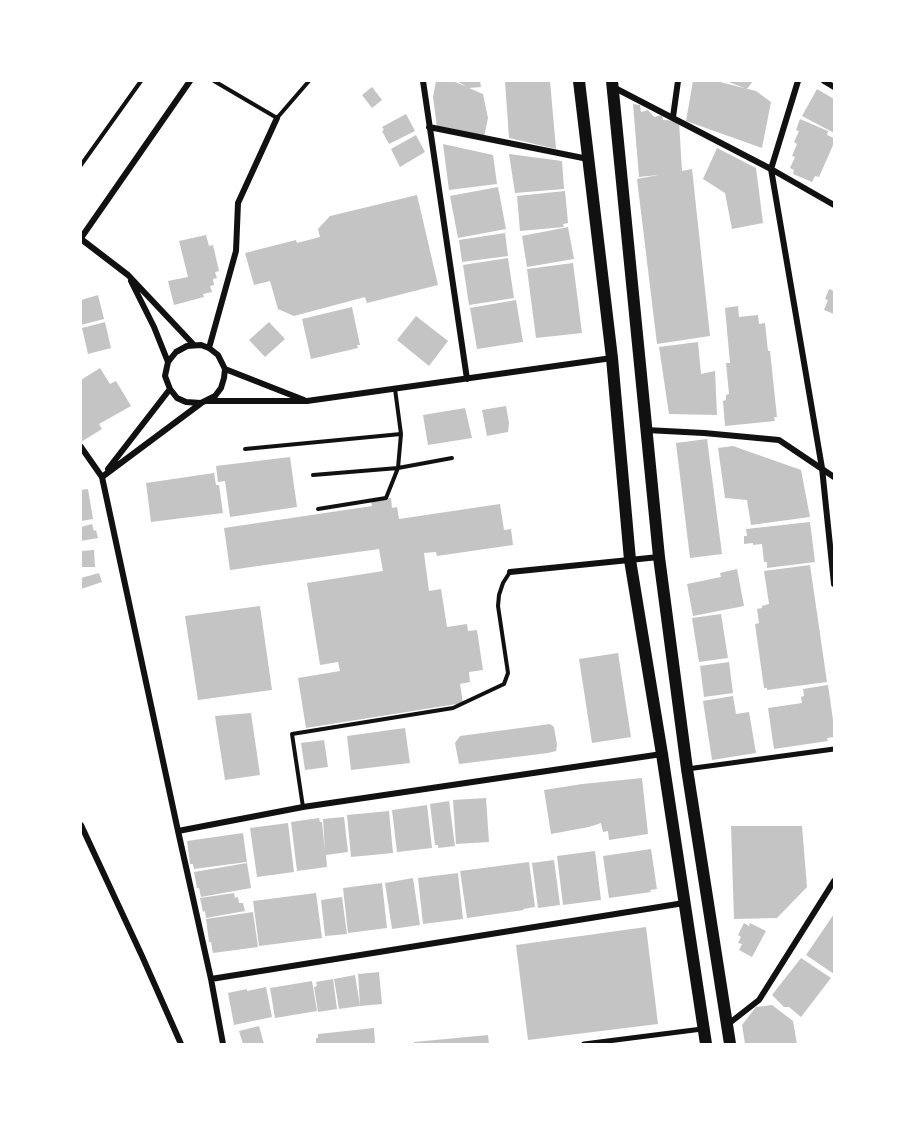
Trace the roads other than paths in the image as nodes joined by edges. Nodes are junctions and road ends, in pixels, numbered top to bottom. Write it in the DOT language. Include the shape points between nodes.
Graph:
graph roads {
  1 [pos="141,81"];
  2 [pos="190,81"];
  3 [pos="214,81"];
  4 [pos="309,81"];
  5 [pos="423,81"];
  6 [pos="579,81"];
  7 [pos="678,81"];
  8 [pos="798,81"];
  9 [pos="824,81"];
  10 [pos="612,84"];
  11 [pos="834,87"];
  12 [pos="673,117"];
  13 [pos="277,118"];
  14 [pos="429,127"];
  15 [pos="588,159"];
  16 [pos="81,165"];
  17 [pos="771,169"];
  18 [pos="834,205"];
  19 [pos="81,239"];
  20 [pos="128,275"];
  21 [pos="193,344"];
  22 [pos="209,348"];
  23 [pos="612,358"];
  24 [pos="168,362"];
  25 [pos="225,369"];
  26 [pos="467,379"];
  27 [pos="170,389"];
  28 [pos="395,389"];
  29 [pos="307,401"];
  30 [pos="204,402"];
  31 [pos="645,430"];
  32 [pos="401,434"];
  33 [pos="81,447"];
  34 [pos="245,449"];
  35 [pos="452,458"];
  36 [pos="398,468"];
  37 [pos="822,468"];
  38 [pos="312,475"];
  39 [pos="102,477"];
  40 [pos="834,477"];
  41 [pos="318,509"];
  42 [pos="658,557"];
  43 [pos="630,560"];
  44 [pos="510,573"];
  45 [pos="834,585"];
  46 [pos="834,749"];
  47 [pos="662,754"];
  48 [pos="687,769"];
  49 [pos="303,807"];
  50 [pos="81,825"];
  51 [pos="178,831"];
  52 [pos="834,881"];
  53 [pos="826,893"];
  54 [pos="834,899"];
  55 [pos="684,903"];
  56 [pos="211,979"];
  57 [pos="727,1025"];
  58 [pos="704,1029"];
  59 [pos="180,1044"];
  60 [pos="223,1044"];
  61 [pos="584,1044"];
  62 [pos="706,1044"];
  63 [pos="730,1044"];
  1 -- 16 [label="lane"];
  2 -- 19 [label="street"];
  3 -- 13 [label="lane"];
  4 -- 13 [label="lane"];
  5 -- 14 [label="street"];
  6 -- 15 [label="main road"];
  7 -- 12 [label="street"];
  8 -- 17 [label="street"];
  9 -- 11 [label="street"];
  10 -- 12 [label="street"];
  10 -- 31 [label="main road"];
  12 -- 17 [label="street"];
  13 -- 22 [label="street" via="238,203 236,251"];
  14 -- 15 [label="street"];
  14 -- 26 [label="street"];
  15 -- 23 [label="main road"];
  17 -- 18 [label="street"];
  17 -- 37 [label="street"];
  19 -- 20 [label="street"];
  20 -- 21 [label="street"];
  20 -- 24 [label="street"];
  21 -- 22 [label="street"];
  21 -- 24 [label="street" via="178,350"];
  22 -- 25 [label="street"];
  23 -- 26 [label="street"];
  23 -- 43 [label="main road"];
  24 -- 27 [label="street" via="165,376"];
  25 -- 29 [label="street"];
  25 -- 30 [label="street" via="221,388"];
  26 -- 28 [label="street"];
  27 -- 30 [label="street" via="182,400"];
  27 -- 39 [label="street"];
  28 -- 29 [label="street"];
  28 -- 32 [label="lane"];
  29 -- 30 [label="street"];
  30 -- 39 [label="street"];
  31 -- 37 [label="street" via="779,440"];
  31 -- 42 [label="main road"];
  32 -- 34 [label="lane"];
  32 -- 36 [label="lane"];
  33 -- 39 [label="street"];
  35 -- 36 [label="lane"];
  36 -- 38 [label="lane"];
  36 -- 41 [label="lane" via="386,498"];
  37 -- 40 [label="street"];
  37 -- 45 [label="street"];
  39 -- 51 [label="street"];
  42 -- 43 [label="street"];
  42 -- 48 [label="main road"];
  43 -- 44 [label="street"];
  43 -- 47 [label="main road"];
  44 -- 49 [label="lane" via="498,606 508,673 504,684 453,708 292,734"];
  46 -- 48 [label="street"];
  47 -- 49 [label="street"];
  47 -- 55 [label="main road"];
  48 -- 57 [label="main road"];
  49 -- 51 [label="street"];
  50 -- 59 [label="street"];
  51 -- 56 [label="street"];
  52 -- 53 [label="street"];
  53 -- 54 [label="street"];
  53 -- 57 [label="street" via="759,1000"];
  55 -- 56 [label="street"];
  55 -- 58 [label="main road"];
  56 -- 60 [label="street"];
  57 -- 63 [label="main road"];
  58 -- 61 [label="street"];
  58 -- 62 [label="main road"];
}
